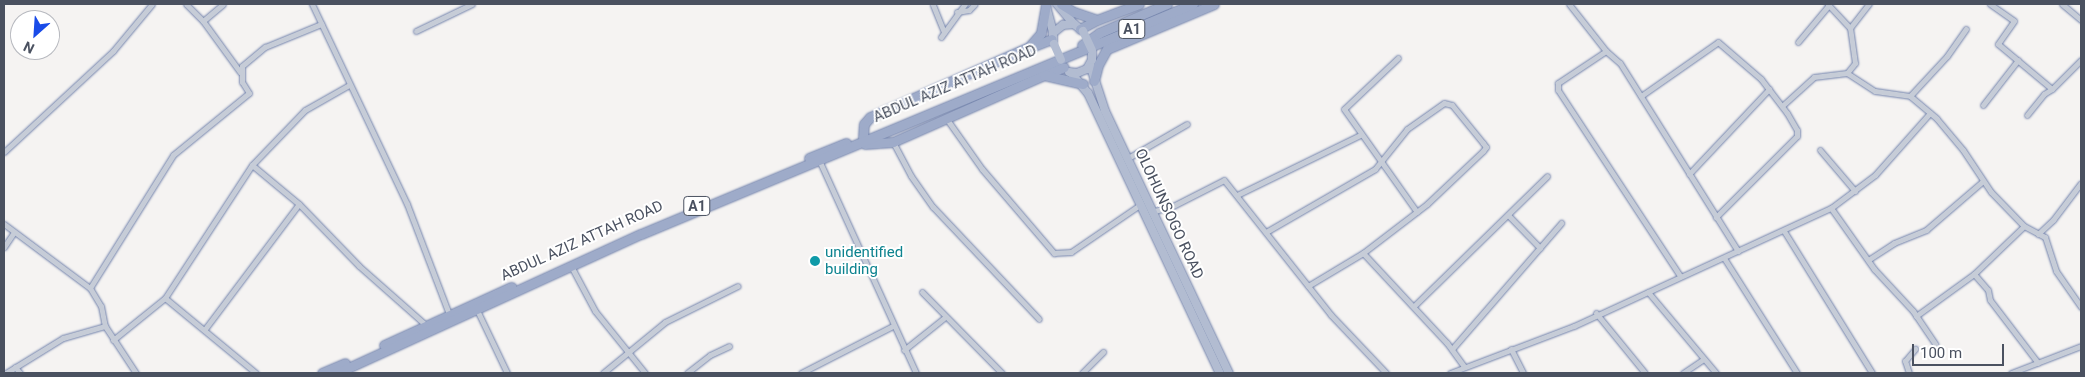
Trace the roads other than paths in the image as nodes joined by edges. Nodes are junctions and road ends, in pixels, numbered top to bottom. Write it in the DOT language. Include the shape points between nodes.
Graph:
graph roads {
  1 [pos="152,4"];
  2 [pos="186,4"];
  3 [pos="223,4"];
  4 [pos="312,4"];
  5 [pos="472,4"];
  6 [pos="964,4"];
  7 [pos="974,4"];
  8 [pos="1057,4"];
  9 [pos="1061,4"];
  10 [pos="1138,4"];
  11 [pos="1167,4"];
  12 [pos="1192,4"];
  13 [pos="1214,4"];
  14 [pos="1569,4"];
  15 [pos="1829,4"];
  16 [pos="1870,4"];
  17 [pos="1990,4"];
  18 [pos="2062,4"];
  19 [pos="933,5"];
  20 [pos="1046,5"];
  21 [pos="956,12"];
  22 [pos="1097,20"];
  23 [pos="2081,20"];
  24 [pos="203,21"];
  25 [pos="321,24"];
  26 [pos="1079,28"];
  27 [pos="1850,28"];
  28 [pos="1966,29"];
  29 [pos="416,31"];
  30 [pos="1053,39"];
  31 [pos="1798,42"];
  32 [pos="1029,47"];
  33 [pos="1107,49"];
  34 [pos="1074,51"];
  35 [pos="1606,51"];
  36 [pos="1091,57"];
  37 [pos="1398,58"];
  38 [pos="2018,60"];
  39 [pos="2081,60"];
  40 [pos="1065,67"];
  41 [pos="240,72"];
  42 [pos="1847,73"];
  43 [pos="1044,75"];
  44 [pos="1094,81"];
  45 [pos="1083,84"];
  46 [pos="349,85"];
  47 [pos="1770,89"];
  48 [pos="2052,89"];
  49 [pos="1641,96"];
  50 [pos="1910,96"];
  51 [pos="1983,105"];
  52 [pos="1782,106"];
  53 [pos="1930,113"];
  54 [pos="2027,116"];
  55 [pos="946,118"];
  56 [pos="1187,124"];
  57 [pos="1360,135"];
  58 [pos="860,141"];
  59 [pos="893,142"];
  60 [pos="1820,150"];
  61 [pos="4,152"];
  62 [pos="1128,158"];
  63 [pos="819,160"];
  64 [pos="1381,163"];
  65 [pos="252,165"];
  66 [pos="1689,174"];
  67 [pos="1547,176"];
  68 [pos="1982,181"];
  69 [pos="2081,183"];
  70 [pos="1855,191"];
  71 [pos="1237,195"];
  72 [pos="299,204"];
  73 [pos="1141,204"];
  74 [pos="1831,208"];
  75 [pos="1154,211"];
  76 [pos="1417,212"];
  77 [pos="1508,215"];
  78 [pos="1716,217"];
  79 [pos="4,224"];
  80 [pos="1561,224"];
  81 [pos="2024,226"];
  82 [pos="1784,231"];
  83 [pos="14,232"];
  84 [pos="1266,232"];
  85 [pos="2038,234"];
  86 [pos="4,247"];
  87 [pos="1540,248"];
  88 [pos="1738,251"];
  89 [pos="1363,253"];
  90 [pos="1724,258"];
  91 [pos="1868,260"];
  92 [pos="571,265"];
  93 [pos="1974,274"];
  94 [pos="1680,276"];
  95 [pos="738,286"];
  96 [pos="1308,286"];
  97 [pos="90,288"];
  98 [pos="922,292"];
  99 [pos="1648,292"];
  100 [pos="165,298"];
  101 [pos="1194,299"];
  102 [pos="1186,302"];
  103 [pos="1414,306"];
  104 [pos="2081,307"];
  105 [pos="477,310"];
  106 [pos="1596,313"];
  107 [pos="450,314"];
  108 [pos="1916,316"];
  109 [pos="944,318"];
  110 [pos="1039,319"];
  111 [pos="105,326"];
  112 [pos="893,326"];
  113 [pos="205,328"];
  114 [pos="429,328"];
  115 [pos="113,340"];
  116 [pos="1935,344"];
  117 [pos="729,346"];
  118 [pos="2081,346"];
  119 [pos="1452,349"];
  120 [pos="1511,349"];
  121 [pos="1915,349"];
  122 [pos="904,350"];
  123 [pos="626,352"];
  124 [pos="1103,352"];
  125 [pos="1704,359"];
  126 [pos="2038,363"];
  127 [pos="1464,366"];
  128 [pos="15,367"];
  129 [pos="6,373"];
  130 [pos="20,373"];
  131 [pos="136,373"];
  132 [pos="256,373"];
  133 [pos="322,373"];
  134 [pos="337,373"];
  135 [pos="508,373"];
  136 [pos="603,373"];
  137 [pos="645,373"];
  138 [pos="687,373"];
  139 [pos="801,373"];
  140 [pos="916,373"];
  141 [pos="1002,373"];
  142 [pos="1082,373"];
  143 [pos="1220,373"];
  144 [pos="1229,373"];
  145 [pos="1386,373"];
  146 [pos="1450,373"];
  147 [pos="1523,373"];
  148 [pos="1645,373"];
  149 [pos="1682,373"];
  150 [pos="1716,373"];
  151 [pos="1797,373"];
  152 [pos="1872,373"];
  153 [pos="1909,373"];
  154 [pos="2011,373"];
  1 -- 61 [label="street" via="113,51"];
  2 -- 24 [label="street"];
  3 -- 24 [label="street"];
  4 -- 25 [label="street"];
  5 -- 29 [label="street"];
  6 -- 21 [label="street"];
  7 -- 21 [label="street" via="969,10"];
  8 -- 26 [label="main road, OLOHUNSOGO ROAD"];
  9 -- 22 [label="highway" via="1079,15"];
  10 -- 22 [label="highway"];
  11 -- 34 [label="highway, A1" via="1099,33"];
  12 -- 34 [label="highway, A1"];
  13 -- 33 [label="highway"];
  14 -- 35 [label="street"];
  15 -- 27 [label="street"];
  15 -- 31 [label="street"];
  16 -- 27 [label="street"];
  17 -- 38 [label="street" via="2014,21 1998,44"];
  18 -- 23 [label="street"];
  19 -- 21 [label="street" via="943,34"];
  20 -- 30 [label="main road"];
  20 -- 32 [label="highway" via="1041,33"];
  22 -- 26 [label="highway"];
  24 -- 41 [label="street"];
  25 -- 41 [label="street" via="265,47 242,66"];
  25 -- 46 [label="street"];
  26 -- 30 [label="main road" via="1060,26"];
  26 -- 36 [label="main road, OLOHUNSOGO ROAD, bridge"];
  27 -- 42 [label="street" via="1856,58"];
  28 -- 50 [label="street" via="1947,56"];
  30 -- 32 [label="highway"];
  30 -- 40 [label="main road, bridge"];
  32 -- 58 [label="highway" via="870,117 864,124"];
  33 -- 36 [label="highway"];
  33 -- 44 [label="highway"];
  34 -- 58 [label="highway, ABDUL AZIZ ATTAH ROAD / A1"];
  35 -- 49 [label="street" via="1620,63"];
  35 -- 94 [label="street" via="1558,83 1558,90"];
  36 -- 40 [label="main road" via="1082,72"];
  36 -- 44 [label="main road, OLOHUNSOGO ROAD"];
  37 -- 57 [label="street" via="1346,105 1345,114"];
  38 -- 48 [label="street"];
  38 -- 51 [label="street"];
  39 -- 48 [label="street"];
  40 -- 43 [label="highway"];
  40 -- 45 [label="main road, OLOHUNSOGO ROAD"];
  41 -- 97 [label="street" via="249,92 173,155"];
  42 -- 50 [label="street" via="1875,91"];
  42 -- 52 [label="street" via="1814,77"];
  43 -- 45 [label="highway"];
  43 -- 55 [label="highway"];
  44 -- 62 [label="main road, OLOHUNSOGO ROAD"];
  45 -- 73 [label="main road, OLOHUNSOGO ROAD"];
  46 -- 65 [label="street" via="305,110"];
  46 -- 107 [label="street" via="407,204"];
  47 -- 49 [label="street" via="1752,69 1718,42"];
  47 -- 52 [label="street"];
  47 -- 66 [label="street"];
  48 -- 54 [label="street"];
  49 -- 66 [label="street"];
  50 -- 53 [label="street"];
  52 -- 78 [label="street" via="1797,130 1797,136"];
  53 -- 68 [label="street" via="1956,140"];
  53 -- 70 [label="street" via="1875,175"];
  55 -- 59 [label="highway"];
  55 -- 73 [label="street" via="987,175 1054,253 1071,252"];
  56 -- 62 [label="street"];
  57 -- 64 [label="street"];
  57 -- 71 [label="street"];
  58 -- 59 [label="highway"];
  58 -- 63 [label="highway, ABDUL AZIZ ATTAH ROAD / A1"];
  58 -- 107 [label="highway, ABDUL AZIZ ATTAH ROAD / A1"];
  59 -- 110 [label="street" via="933,208"];
  60 -- 70 [label="street"];
  62 -- 75 [label="main road, OLOHUNSOGO ROAD"];
  63 -- 92 [label="highway, ABDUL AZIZ ATTAH ROAD / A1"];
  63 -- 112 [label="street"];
  64 -- 76 [label="street"];
  64 -- 76 [label="street" via="1407,130 1444,103 1452,105 1483,142 1486,147 1483,152"];
  64 -- 84 [label="street"];
  65 -- 72 [label="street"];
  65 -- 100 [label="street"];
  66 -- 78 [label="street"];
  67 -- 77 [label="street"];
  68 -- 81 [label="street"];
  68 -- 91 [label="street" via="1926,230 1894,243"];
  69 -- 85 [label="street"];
  70 -- 74 [label="street"];
  71 -- 75 [label="street" via="1224,180"];
  71 -- 84 [label="street"];
  72 -- 113 [label="street"];
  72 -- 114 [label="street" via="359,266"];
  73 -- 102 [label="main road, OLOHUNSOGO ROAD"];
  74 -- 82 [label="street"];
  74 -- 91 [label="street"];
  75 -- 101 [label="main road, OLOHUNSOGO ROAD"];
  76 -- 89 [label="street"];
  77 -- 87 [label="street"];
  77 -- 103 [label="street"];
  78 -- 88 [label="street"];
  79 -- 83 [label="street"];
  80 -- 87 [label="street"];
  81 -- 85 [label="street"];
  81 -- 93 [label="street"];
  82 -- 88 [label="street"];
  82 -- 152 [label="street"];
  83 -- 86 [label="street"];
  83 -- 97 [label="street"];
  84 -- 96 [label="street"];
  85 -- 104 [label="street" via="2048,242 2056,271"];
  87 -- 119 [label="street"];
  88 -- 90 [label="street"];
  89 -- 96 [label="street"];
  89 -- 103 [label="street"];
  90 -- 94 [label="street"];
  90 -- 151 [label="street"];
  91 -- 108 [label="street"];
  92 -- 105 [label="highway, ABDUL AZIZ ATTAH ROAD / A1"];
  92 -- 123 [label="street" via="595,311"];
  93 -- 108 [label="street"];
  93 -- 126 [label="street"];
  94 -- 99 [label="street"];
  95 -- 123 [label="street" via="665,322"];
  96 -- 145 [label="street" via="1347,334"];
  97 -- 111 [label="street" via="101,306"];
  98 -- 109 [label="street"];
  99 -- 106 [label="street"];
  99 -- 125 [label="street"];
  100 -- 113 [label="street"];
  100 -- 115 [label="street"];
  101 -- 102 [label="main road"];
  101 -- 144 [label="main road, OLOHUNSOGO ROAD"];
  102 -- 143 [label="main road, OLOHUNSOGO ROAD"];
  103 -- 119 [label="street"];
  105 -- 114 [label="highway, ABDUL AZIZ ATTAH ROAD / A1"];
  105 -- 135 [label="street"];
  106 -- 120 [label="street" via="1574,326"];
  106 -- 148 [label="street"];
  107 -- 114 [label="highway, ABDUL AZIZ ATTAH ROAD / A1"];
  108 -- 116 [label="street"];
  109 -- 122 [label="street"];
  109 -- 141 [label="street"];
  111 -- 115 [label="street"];
  111 -- 128 [label="street" via="63,338"];
  112 -- 122 [label="street"];
  112 -- 139 [label="street"];
  113 -- 132 [label="street"];
  114 -- 133 [label="highway, ABDUL AZIZ ATTAH ROAD / A1"];
  114 -- 134 [label="highway, ABDUL AZIZ ATTAH ROAD / A1"];
  115 -- 131 [label="street"];
  117 -- 138 [label="street" via="710,355"];
  118 -- 126 [label="street"];
  119 -- 127 [label="street"];
  120 -- 127 [label="street"];
  120 -- 147 [label="street"];
  121 -- 153 [label="street" via="1905,361"];
  122 -- 140 [label="street"];
  123 -- 136 [label="street"];
  123 -- 137 [label="street"];
  124 -- 142 [label="street"];
  125 -- 149 [label="street"];
  125 -- 150 [label="street"];
  126 -- 154 [label="street"];
  127 -- 146 [label="street"];
  128 -- 129 [label="street"];
  128 -- 130 [label="street"];
}
